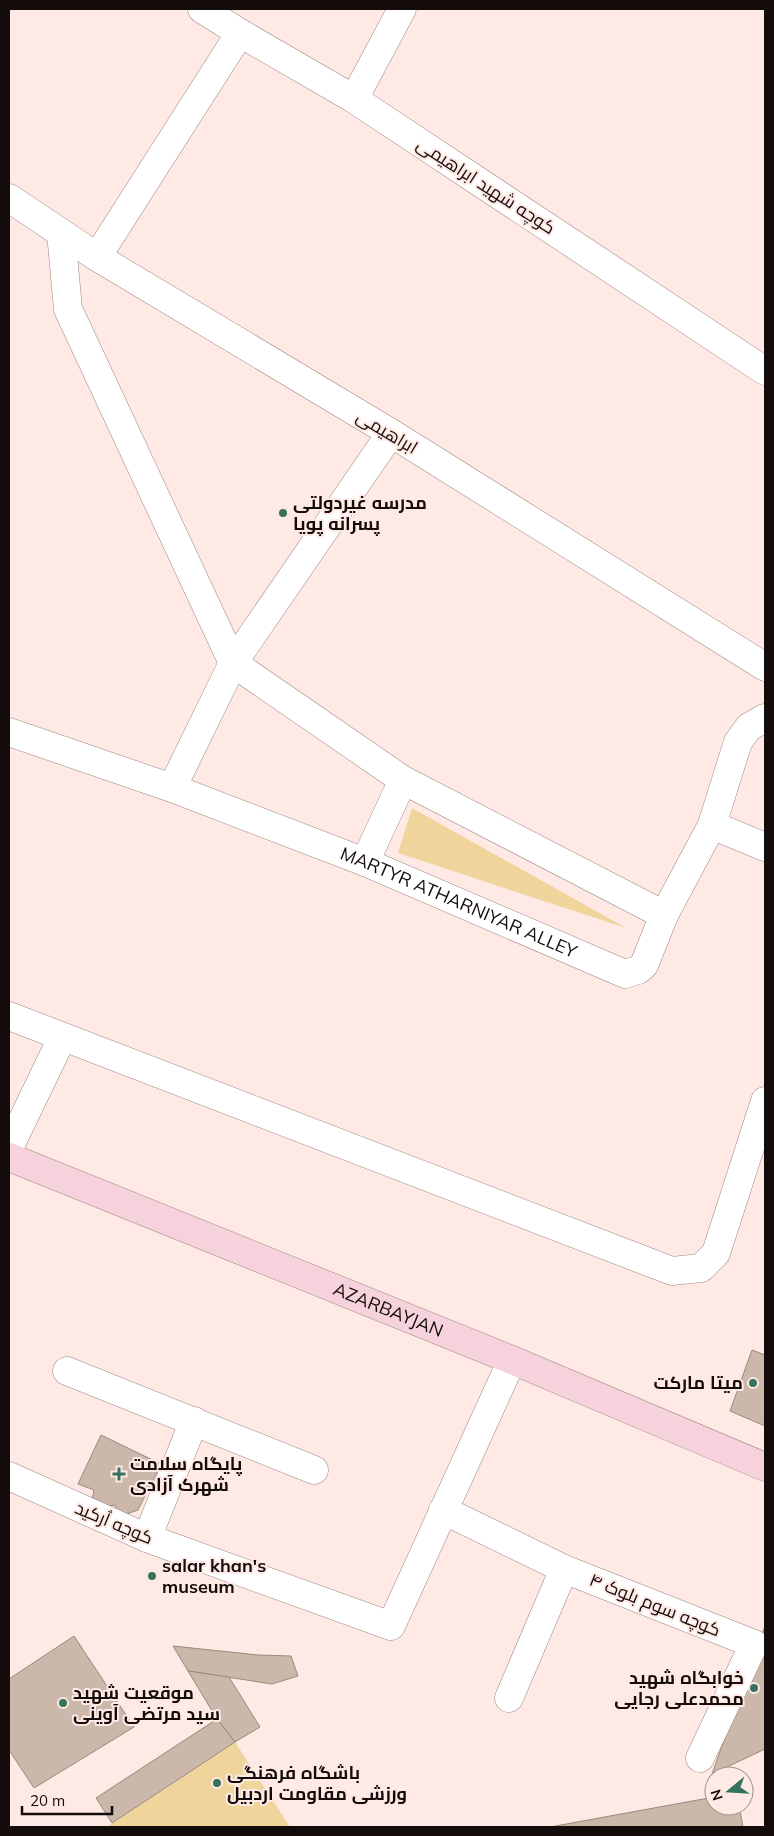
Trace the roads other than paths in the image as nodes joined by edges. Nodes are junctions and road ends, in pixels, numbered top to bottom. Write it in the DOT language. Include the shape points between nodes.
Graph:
graph roads {
  1 [pos="202,9"];
  2 [pos="402,9"];
  3 [pos="240,33"];
  4 [pos="354,99"];
  5 [pos="9,198"];
  6 [pos="61,233"];
  7 [pos="97,258"];
  8 [pos="765,371"];
  9 [pos="391,433"];
  10 [pos="233,663"];
  11 [pos="765,667"];
  12 [pos="765,718"];
  13 [pos="9,732"];
  14 [pos="403,780"];
  15 [pos="172,788"];
  16 [pos="712,824"];
  17 [pos="765,847"];
  18 [pos="365,862"];
  19 [pos="664,915"];
  20 [pos="9,1016"];
  21 [pos="62,1038"];
  22 [pos="765,1101"];
  23 [pos="9,1148"];
  24 [pos="9,1157"];
  25 [pos="512,1360"];
  26 [pos="67,1371"];
  27 [pos="194,1421"];
  28 [pos="765,1467"];
  29 [pos="314,1470"];
  30 [pos="9,1476"];
  31 [pos="443,1510"];
  32 [pos="147,1538"];
  33 [pos="564,1569"];
  34 [pos="509,1698"];
  35 [pos="700,1758"];
  1 -- 3 [label="street, کوچه شهید ابراهیمی"];
  2 -- 4 [label="street"];
  3 -- 4 [label="street, کوچه شهید ابراهیمی"];
  3 -- 7 [label="street"];
  4 -- 8 [label="street, کوچه شهید ابراهیمی"];
  5 -- 6 [label="street, ابراهیمی"];
  6 -- 7 [label="street, ابراهیمی"];
  6 -- 10 [label="street" via="68,309"];
  7 -- 9 [label="street, ابراهیمی"];
  9 -- 10 [label="street"];
  9 -- 11 [label="street, ابراهیمی"];
  10 -- 14 [label="street"];
  10 -- 15 [label="street"];
  12 -- 16 [label="street, MARTYR ATHARNIYAR ALLEY" via="749,727 738,742"];
  13 -- 15 [label="street, MARTYR ATHARNIYAR ALLEY"];
  14 -- 18 [label="street"];
  14 -- 19 [label="street"];
  15 -- 18 [label="street, MARTYR ATHARNIYAR ALLEY"];
  16 -- 17 [label="street"];
  16 -- 19 [label="street, MARTYR ATHARNIYAR ALLEY"];
  18 -- 19 [label="street, MARTYR ATHARNIYAR ALLEY" via="625,974 644,965"];
  20 -- 21 [label="street"];
  21 -- 22 [label="street" via="672,1271 701,1268 716,1253"];
  21 -- 23 [label="street"];
  24 -- 25 [label="street, AZARBAYJAN"];
  25 -- 28 [label="street, AZARBAYJAN"];
  25 -- 31 [label="street"];
  26 -- 27 [label="street"];
  27 -- 29 [label="street"];
  27 -- 32 [label="street"];
  30 -- 32 [label="street, کوچه اُرکید"];
  31 -- 32 [label="street, کوچه اُرکید" via="391,1626"];
  31 -- 33 [label="street, کوچه سوم بلوک ۴"];
  33 -- 34 [label="street"];
  33 -- 35 [label="street, کوچه سوم بلوک ۴" via="754,1644"];
}
